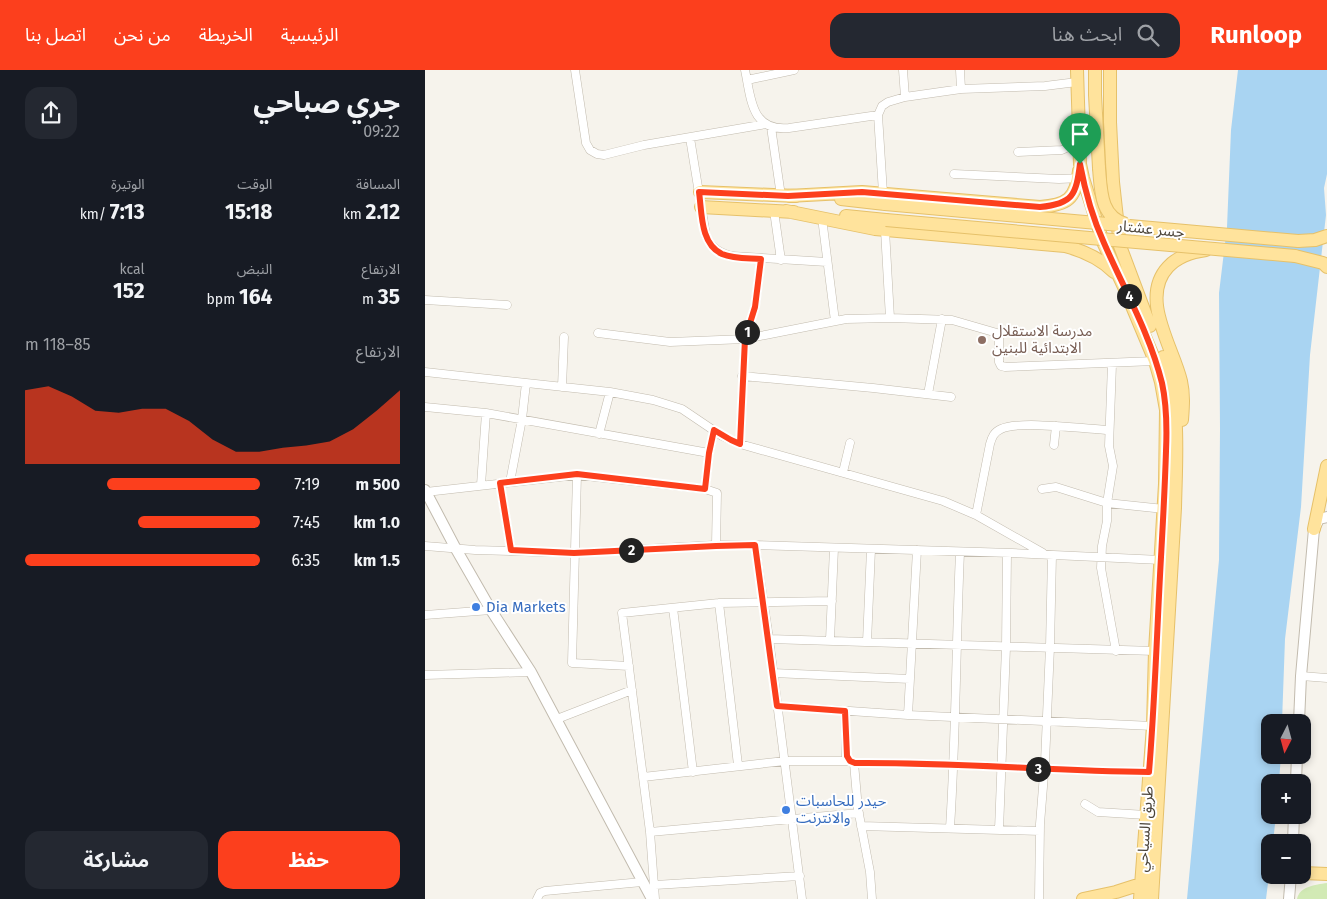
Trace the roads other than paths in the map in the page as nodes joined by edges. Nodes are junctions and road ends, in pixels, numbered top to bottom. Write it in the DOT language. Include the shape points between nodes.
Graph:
graph roads {
  1 [pos="575,70"];
  2 [pos="745,70"];
  3 [pos="794,70"];
  4 [pos="903,70"];
  5 [pos="960,70"];
  6 [pos="1095,70"];
  7 [pos="1110,70"];
  8 [pos="1077,76"];
  9 [pos="747,80"];
  10 [pos="961,89"];
  11 [pos="905,97"];
  12 [pos="878,115"];
  13 [pos="769,126"];
  14 [pos="690,138"];
  15 [pos="1079,142"];
  16 [pos="1018,152"];
  17 [pos="954,174"];
  18 [pos="1081,178"];
  19 [pos="699,192"];
  20 [pos="785,196"];
  21 [pos="884,198"];
  22 [pos="701,207"];
  23 [pos="780,211"];
  24 [pos="822,218"];
  25 [pos="886,225"];
  26 [pos="1143,228"];
  27 [pos="1327,236"];
  28 [pos="1224,249"];
  29 [pos="761,259"];
  30 [pos="781,260"];
  31 [pos="827,262"];
  32 [pos="1327,266"];
  33 [pos="1125,287"];
  34 [pos="425,300"];
  35 [pos="507,305"];
  36 [pos="890,318"];
  37 [pos="941,319"];
  38 [pos="835,321"];
  39 [pos="599,333"];
  40 [pos="565,337"];
  41 [pos="745,339"];
  42 [pos="1155,361"];
  43 [pos="1112,364"];
  44 [pos="425,372"];
  45 [pos="743,376"];
  46 [pos="526,383"];
  47 [pos="562,387"];
  48 [pos="610,392"];
  49 [pos="928,394"];
  50 [pos="951,397"];
  51 [pos="425,408"];
  52 [pos="486,413"];
  53 [pos="522,419"];
  54 [pos="1056,426"];
  55 [pos="714,430"];
  56 [pos="1109,430"];
  57 [pos="599,434"];
  58 [pos="850,443"];
  59 [pos="740,444"];
  60 [pos="1054,445"];
  61 [pos="709,453"];
  62 [pos="1327,466"];
  63 [pos="843,472"];
  64 [pos="577,474"];
  65 [pos="510,482"];
  66 [pos="500,483"];
  67 [pos="481,485"];
  68 [pos="705,489"];
  69 [pos="1042,489"];
  70 [pos="425,491"];
  71 [pos="1107,503"];
  72 [pos="1164,509"];
  73 [pos="975,515"];
  74 [pos="1327,517"];
  75 [pos="1314,529"];
  76 [pos="1175,535"];
  77 [pos="755,545"];
  78 [pos="425,546"];
  79 [pos="716,546"];
  80 [pos="833,548"];
  81 [pos="456,549"];
  82 [pos="871,549"];
  83 [pos="511,550"];
  84 [pos="917,550"];
  85 [pos="960,552"];
  86 [pos="574,553"];
  87 [pos="1007,553"];
  88 [pos="1048,554"];
  89 [pos="1101,557"];
  90 [pos="1167,560"];
  91 [pos="832,601"];
  92 [pos="764,602"];
  93 [pos="719,603"];
  94 [pos="673,608"];
  95 [pos="491,610"];
  96 [pos="425,615"];
  97 [pos="769,638"];
  98 [pos="830,640"];
  99 [pos="867,642"];
  100 [pos="913,644"];
  101 [pos="956,646"];
  102 [pos="1006,647"];
  103 [pos="1050,647"];
  104 [pos="1116,651"];
  105 [pos="1155,652"];
  106 [pos="629,666"];
  107 [pos="531,672"];
  108 [pos="773,673"];
  109 [pos="425,675"];
  110 [pos="1301,676"];
  111 [pos="1327,678"];
  112 [pos="910,679"];
  113 [pos="632,690"];
  114 [pos="777,706"];
  115 [pos="845,711"];
  116 [pos="1299,714"];
  117 [pos="908,715"];
  118 [pos="954,716"];
  119 [pos="557,719"];
  120 [pos="1004,719"];
  121 [pos="1047,720"];
  122 [pos="1153,726"];
  123 [pos="785,761"];
  124 [pos="852,762"];
  125 [pos="738,765"];
  126 [pos="954,765"];
  127 [pos="1003,767"];
  128 [pos="1045,769"];
  129 [pos="693,772"];
  130 [pos="1149,772"];
  131 [pos="643,778"];
  132 [pos="1085,804"];
  133 [pos="859,813"];
  134 [pos="1146,815"];
  135 [pos="792,818"];
  136 [pos="861,826"];
  137 [pos="949,828"];
  138 [pos="999,830"];
  139 [pos="1040,831"];
  140 [pos="650,832"];
  141 [pos="1311,867"];
  142 [pos="1327,868"];
  143 [pos="1311,873"];
  144 [pos="1327,874"];
  145 [pos="800,876"];
  146 [pos="642,882"];
  147 [pos="1141,884"];
  148 [pos="1290,884"];
  149 [pos="655,885"];
  150 [pos="537,899"];
  151 [pos="654,899"];
  152 [pos="802,899"];
  153 [pos="872,899"];
  154 [pos="1039,899"];
  155 [pos="1083,899"];
  156 [pos="1140,899"];
  157 [pos="1152,899"];
  158 [pos="1289,899"];
  1 -- 14 [label="street" via="586,143 590,150 604,155"];
  2 -- 9 [label="street"];
  3 -- 9 [label="street"];
  4 -- 11 [label="street"];
  5 -- 10 [label="street"];
  6 -- 26 [label="main road, bridge" via="1099,168 1104,204 1119,222"];
  7 -- 76 [label="main road, طريق السياحي" via="1113,182 1120,246 1164,359 1173,393"];
  8 -- 10 [label="street" via="1038,86"];
  8 -- 15 [label="main road"];
  9 -- 13 [label="street" via="757,116"];
  10 -- 11 [label="street"];
  11 -- 12 [label="street" via="888,102"];
  12 -- 13 [label="street" via="780,129"];
  12 -- 21 [label="street"];
  13 -- 14 [label="street"];
  13 -- 20 [label="street"];
  14 -- 19 [label="street"];
  15 -- 16 [label="street" via="1062,150"];
  15 -- 18 [label="main road"];
  17 -- 18 [label="street"];
  18 -- 21 [label="main road" via="1068,200 1058,206"];
  18 -- 33 [label="main road" via="1103,242"];
  19 -- 20 [label="main road"];
  19 -- 22 [label="street"];
  20 -- 21 [label="main road"];
  21 -- 26 [label="main road, جسر عشتار, bridge"];
  22 -- 23 [label="main road"];
  22 -- 29 [label="street" via="705,236 715,249 727,255"];
  23 -- 24 [label="main road"];
  23 -- 25 [label="main road"];
  23 -- 30 [label="street"];
  24 -- 25 [label="main road" via="855,226"];
  24 -- 31 [label="street"];
  25 -- 28 [label="main road, جسر عشتار, bridge"];
  25 -- 33 [label="main road" via="1065,246 1092,255 1104,263"];
  25 -- 36 [label="street"];
  26 -- 27 [label="main road, جسر عشتار, bridge" via="1297,241"];
  28 -- 32 [label="main road, جسر عشتار, bridge" via="1295,256"];
  28 -- 76 [label="main road, bridge" via="1182,256 1164,272 1158,283 1157,302 1163,331 1181,382 1183,398"];
  29 -- 30 [label="street"];
  29 -- 41 [label="street" via="755,307"];
  30 -- 31 [label="street"];
  31 -- 38 [label="street"];
  33 -- 42 [label="main road, طريق السياحي"];
  34 -- 35 [label="street"];
  36 -- 37 [label="street"];
  36 -- 38 [label="street"];
  37 -- 43 [label="street" via="997,333 999,362 1005,368"];
  37 -- 49 [label="street"];
  38 -- 41 [label="street"];
  39 -- 41 [label="street" via="670,342"];
  40 -- 47 [label="street"];
  41 -- 45 [label="street"];
  42 -- 43 [label="street"];
  42 -- 72 [label="main road, طريق السياحي" via="1166,410"];
  43 -- 56 [label="street"];
  44 -- 46 [label="street"];
  45 -- 49 [label="street"];
  45 -- 59 [label="street"];
  46 -- 47 [label="street"];
  46 -- 53 [label="street"];
  47 -- 48 [label="street"];
  48 -- 55 [label="street" via="673,406"];
  48 -- 57 [label="street"];
  49 -- 50 [label="street"];
  51 -- 52 [label="street"];
  52 -- 53 [label="street"];
  52 -- 67 [label="street"];
  53 -- 57 [label="street"];
  53 -- 65 [label="street"];
  54 -- 56 [label="street"];
  54 -- 60 [label="street"];
  54 -- 73 [label="street" via="1010,426 993,435"];
  55 -- 59 [label="street"];
  55 -- 61 [label="street"];
  56 -- 71 [label="street" via="1113,466"];
  57 -- 61 [label="street"];
  58 -- 63 [label="street"];
  59 -- 63 [label="street"];
  61 -- 68 [label="street"];
  62 -- 75 [label="main road"];
  63 -- 73 [label="street" via="943,501"];
  64 -- 65 [label="street"];
  64 -- 68 [label="street"];
  64 -- 86 [label="street"];
  65 -- 66 [label="street"];
  66 -- 67 [label="street"];
  66 -- 83 [label="street"];
  67 -- 70 [label="street"];
  68 -- 79 [label="street" via="717,493"];
  69 -- 71 [label="street" via="1056,487"];
  70 -- 81 [label="street"];
  71 -- 72 [label="street"];
  71 -- 89 [label="street"];
  72 -- 90 [label="main road, طريق السياحي"];
  73 -- 88 [label="street"];
  74 -- 75 [label="street" via="1319,519"];
  75 -- 110 [label="street"];
  76 -- 90 [label="main road, طريق السياحي"];
  77 -- 79 [label="street"];
  77 -- 80 [label="street"];
  77 -- 92 [label="street"];
  78 -- 81 [label="street"];
  79 -- 86 [label="street"];
  80 -- 82 [label="street"];
  80 -- 91 [label="street"];
  81 -- 83 [label="street"];
  81 -- 95 [label="street"];
  82 -- 84 [label="street"];
  82 -- 99 [label="street"];
  83 -- 86 [label="street"];
  84 -- 85 [label="street"];
  84 -- 100 [label="street"];
  85 -- 87 [label="street"];
  85 -- 101 [label="street"];
  86 -- 106 [label="street" via="572,663"];
  87 -- 88 [label="street"];
  87 -- 102 [label="street"];
  88 -- 89 [label="street"];
  88 -- 103 [label="street"];
  89 -- 90 [label="street"];
  89 -- 104 [label="street"];
  90 -- 105 [label="main road, طريق السياحي"];
  90 -- 157 [label="main road, طريق السياحي"];
  91 -- 92 [label="street"];
  91 -- 98 [label="street"];
  92 -- 93 [label="street"];
  92 -- 97 [label="street"];
  93 -- 94 [label="street"];
  93 -- 125 [label="street"];
  94 -- 106 [label="street" via="622,613"];
  94 -- 129 [label="street"];
  95 -- 96 [label="street"];
  95 -- 107 [label="street"];
  97 -- 98 [label="street"];
  97 -- 108 [label="street"];
  98 -- 99 [label="street"];
  99 -- 100 [label="street"];
  100 -- 101 [label="street"];
  100 -- 112 [label="street"];
  101 -- 102 [label="street"];
  101 -- 118 [label="street"];
  102 -- 103 [label="street"];
  102 -- 120 [label="street"];
  103 -- 104 [label="street"];
  103 -- 121 [label="street"];
  104 -- 105 [label="street"];
  105 -- 122 [label="main road, طريق السياحي"];
  106 -- 113 [label="street"];
  107 -- 109 [label="street"];
  107 -- 119 [label="street"];
  108 -- 112 [label="street"];
  108 -- 114 [label="street"];
  110 -- 111 [label="street"];
  110 -- 116 [label="street"];
  112 -- 117 [label="street"];
  113 -- 119 [label="street"];
  113 -- 131 [label="street"];
  114 -- 115 [label="street"];
  114 -- 123 [label="street"];
  115 -- 117 [label="street"];
  115 -- 124 [label="street" via="846,756"];
  117 -- 118 [label="street"];
  118 -- 120 [label="street"];
  118 -- 126 [label="street"];
  119 -- 146 [label="street"];
  120 -- 121 [label="street"];
  120 -- 127 [label="street"];
  121 -- 122 [label="street"];
  121 -- 128 [label="street"];
  122 -- 130 [label="main road, طريق السياحي"];
  123 -- 124 [label="street"];
  123 -- 125 [label="street"];
  123 -- 135 [label="street"];
  124 -- 126 [label="street"];
  124 -- 133 [label="street"];
  125 -- 129 [label="street"];
  126 -- 127 [label="street"];
  126 -- 137 [label="street"];
  127 -- 128 [label="street"];
  127 -- 138 [label="street"];
  128 -- 130 [label="street"];
  128 -- 139 [label="street"];
  129 -- 131 [label="street"];
  130 -- 134 [label="main road, طريق السياحي"];
  131 -- 140 [label="street"];
  132 -- 134 [label="street" via="1098,812"];
  133 -- 135 [label="street"];
  133 -- 136 [label="street"];
  134 -- 147 [label="main road, طريق السياحي"];
  135 -- 140 [label="street"];
  135 -- 145 [label="street"];
  136 -- 137 [label="street"];
  136 -- 153 [label="street"];
  137 -- 138 [label="street"];
  138 -- 139 [label="street"];
  139 -- 154 [label="street"];
  140 -- 149 [label="street"];
  141 -- 142 [label="main road"];
  143 -- 144 [label="main road"];
  145 -- 149 [label="street"];
  145 -- 152 [label="street"];
  146 -- 150 [label="street" via="545,891"];
  146 -- 151 [label="street"];
  147 -- 155 [label="main road"];
  147 -- 156 [label="main road, طريق السياحي"];
  148 -- 158 [label="street"];
  149 -- 151 [label="street"];
}
